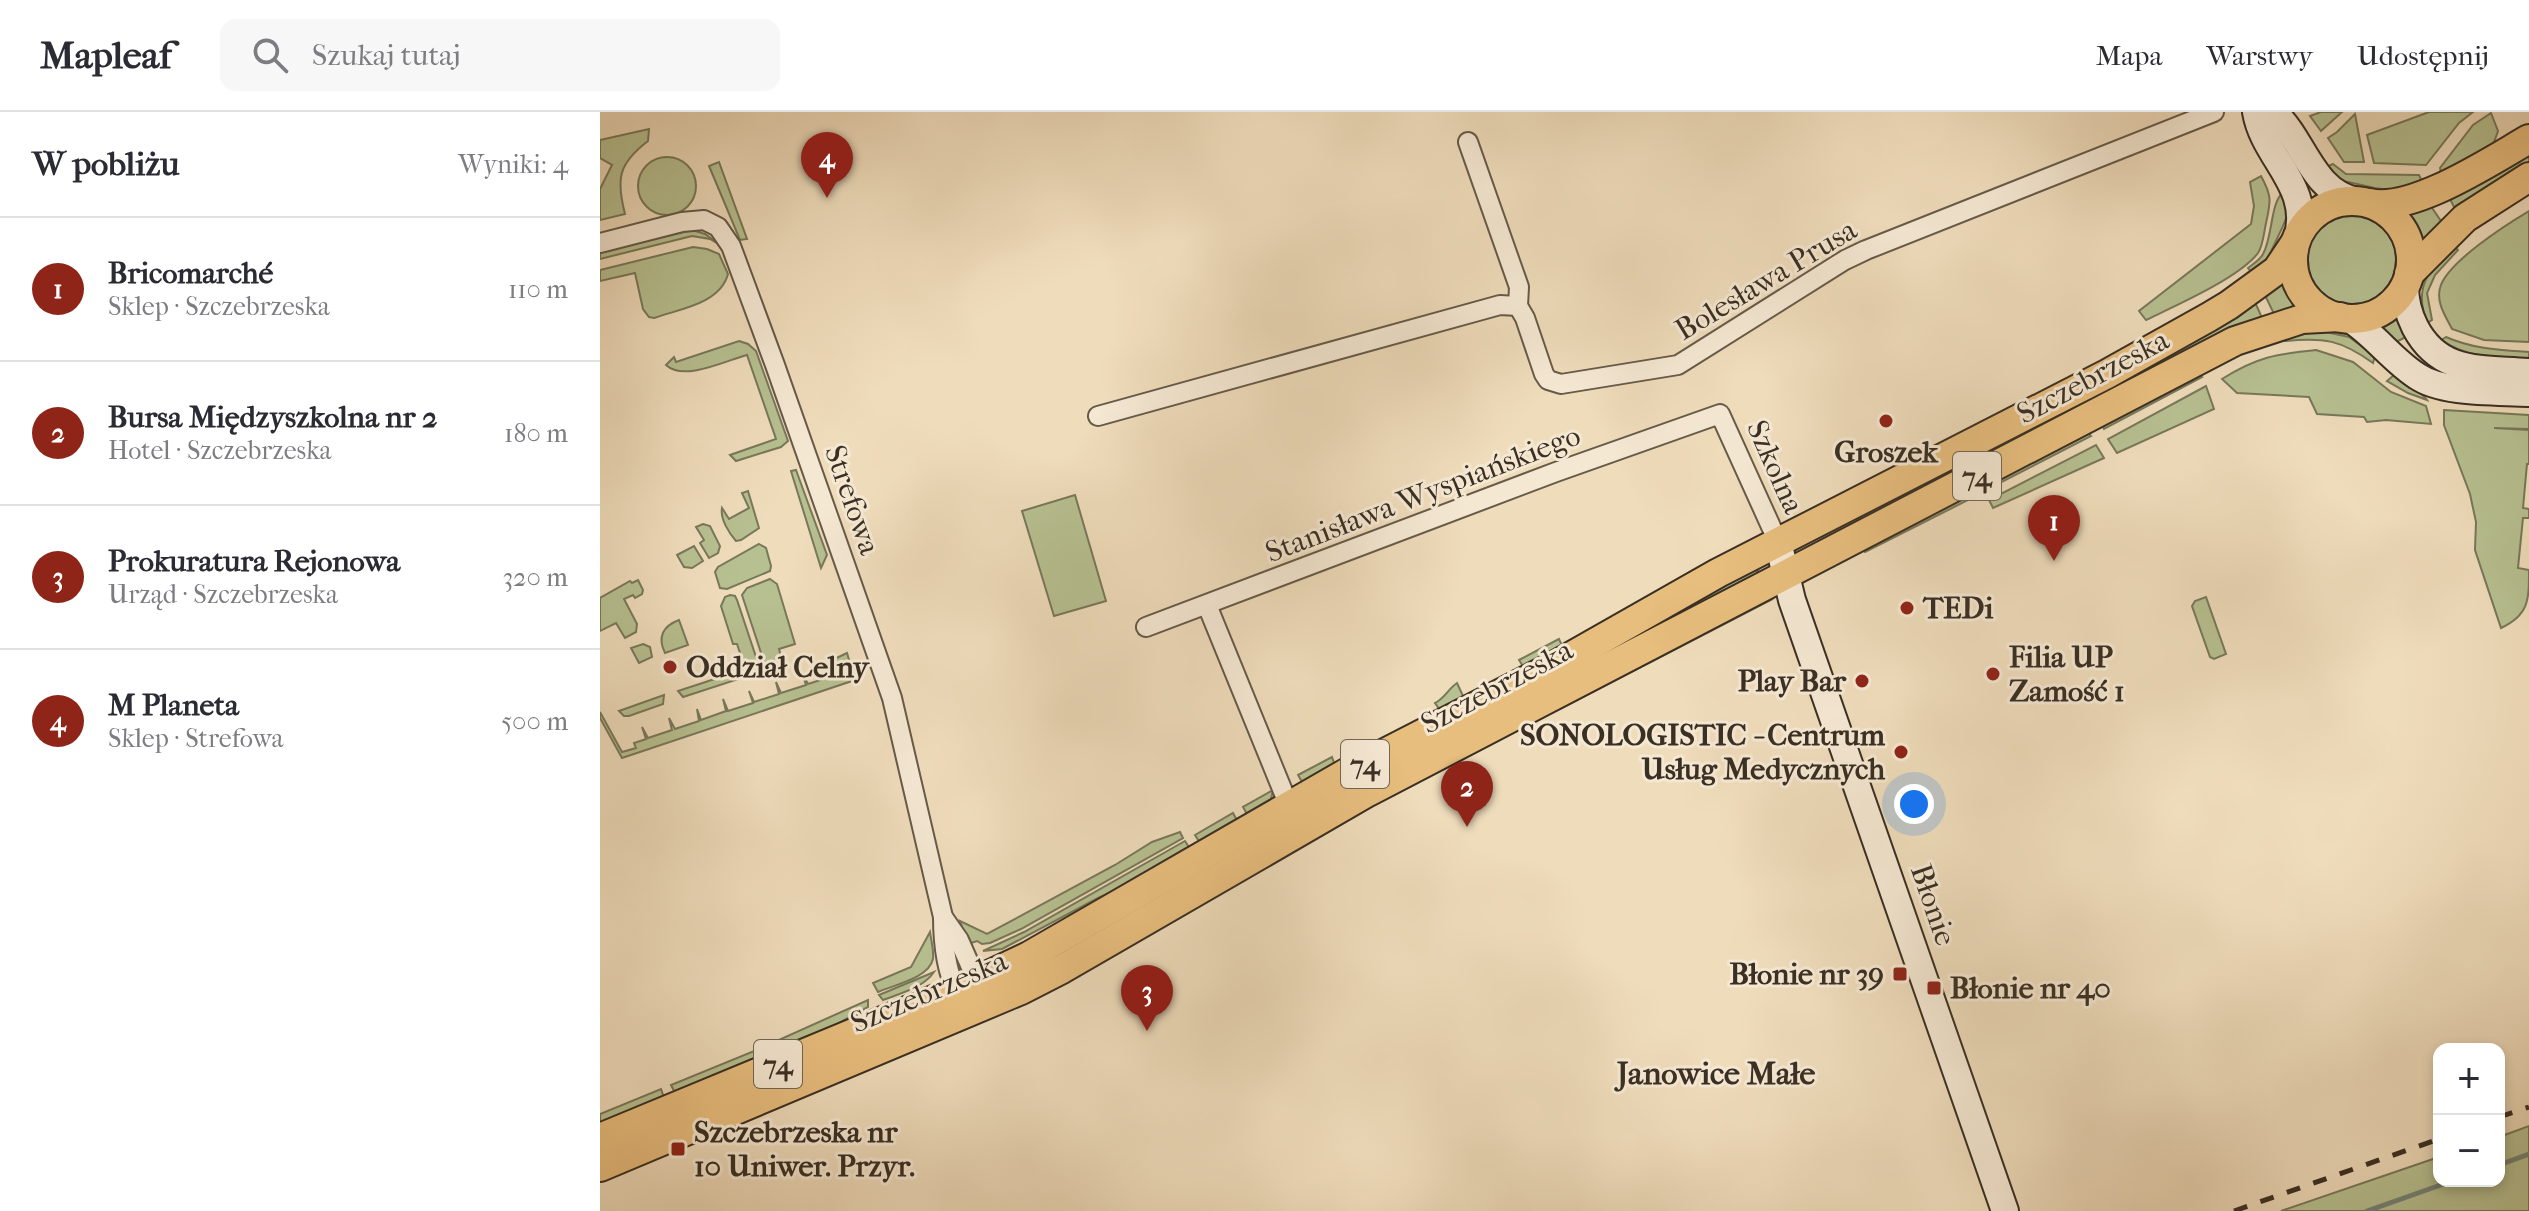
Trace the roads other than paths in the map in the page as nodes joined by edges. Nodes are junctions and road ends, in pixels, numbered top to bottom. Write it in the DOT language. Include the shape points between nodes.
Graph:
graph roads {
  1 [pos="2214,112"];
  2 [pos="2256,112"];
  3 [pos="2273,112"];
  4 [pos="2529,139"];
  5 [pos="1468,142"];
  6 [pos="2529,177"];
  7 [pos="2363,202"];
  8 [pos="2296,241"];
  9 [pos="600,243"];
  10 [pos="2407,280"];
  11 [pos="1518,306"];
  12 [pos="2345,318"];
  13 [pos="2529,372"];
  14 [pos="2529,393"];
  15 [pos="1720,414"];
  16 [pos="1098,416"];
  17 [pos="1778,542"];
  18 [pos="1784,574"];
  19 [pos="1207,605"];
  20 [pos="1146,627"];
  21 [pos="1289,806"];
  22 [pos="969,994"];
  23 [pos="600,1138"];
  24 [pos="600,1167"];
  25 [pos="2005,1211"];
  1 -- 11 [label="street, Bolesława Prusa" via="1866,250 1670,368 1554,383 1544,374"];
  2 -- 8 [label="street" via="2298,198"];
  3 -- 7 [label="street" via="2328,186 2340,196"];
  4 -- 7 [label="main road, 74" via="2435,190 2393,204"];
  5 -- 11 [label="street, Bolesława Prusa" via="1519,287"];
  6 -- 10 [label="main road, 74" via="2465,218"];
  7 -- 8 [label="main road, 74" via="2344,201 2320,210"];
  7 -- 10 [label="main road" via="2391,216 2406,237 2411,262"];
  8 -- 12 [label="main road" via="2293,264 2300,289 2317,307"];
  8 -- 17 [label="main road, Szczebrzeska / 74" via="2277,270 2229,305 2107,374"];
  9 -- 22 [label="street, Strefowa" via="704,220 718,227 731,246 892,698 943,917 959,940"];
  10 -- 12 [label="main road, 74" via="2384,309"];
  10 -- 13 [label="street" via="2406,309 2433,354 2458,365"];
  11 -- 16 [label="street" via="1500,305"];
  12 -- 14 [label="street" via="2427,381"];
  12 -- 18 [label="main road, Szczebrzeska / 74" via="2302,319 2235,341"];
  15 -- 17 [label="street, Szkolna"];
  15 -- 19 [label="street, Stanisława Wyspiańskiego"];
  17 -- 18 [label="street, Błonie"];
  17 -- 21 [label="main road, Szczebrzeska / 74"];
  18 -- 22 [label="main road, Szczebrzeska / 74" via="1368,792 1062,969"];
  18 -- 25 [label="street, Błonie"];
  19 -- 20 [label="street, Stanisława Wyspiańskiego"];
  19 -- 21 [label="street"];
  21 -- 22 [label="main road, Szczebrzeska / 74"];
  22 -- 23 [label="main road, Szczebrzeska / 74"];
  22 -- 24 [label="main road, Szczebrzeska / 74"];
}
